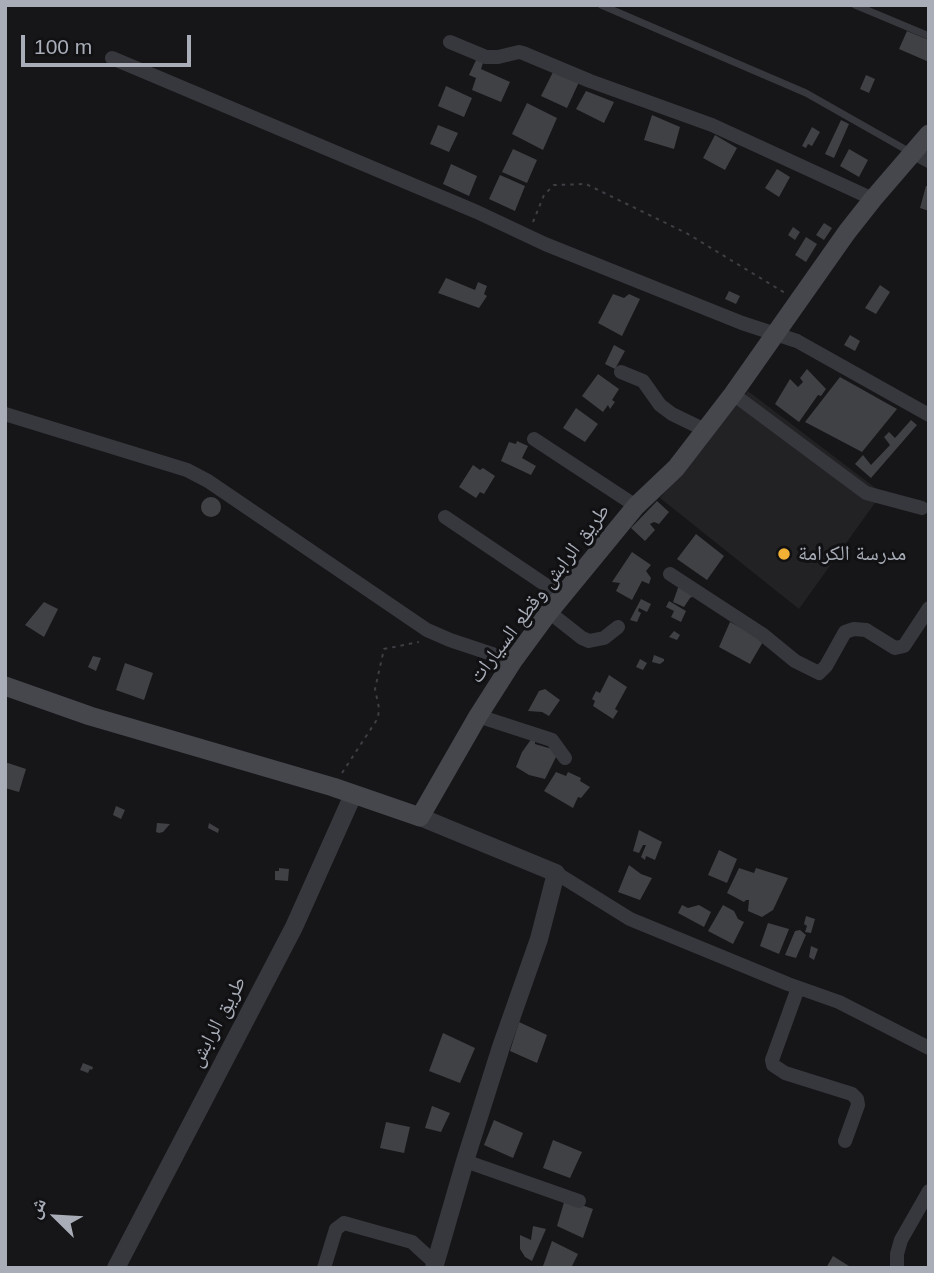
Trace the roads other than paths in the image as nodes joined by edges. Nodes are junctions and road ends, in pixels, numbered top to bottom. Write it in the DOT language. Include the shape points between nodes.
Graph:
graph roads {
  1 [pos="601,5"];
  2 [pos="855,5"];
  3 [pos="929,36"];
  4 [pos="450,42"];
  5 [pos="112,58"];
  6 [pos="929,134"];
  7 [pos="920,157"];
  8 [pos="873,199"];
  9 [pos="776,333"];
  10 [pos="621,372"];
  11 [pos="733,394"];
  12 [pos="5,414"];
  13 [pos="929,415"];
  14 [pos="705,430"];
  15 [pos="534,439"];
  16 [pos="636,506"];
  17 [pos="922,508"];
  18 [pos="444,517"];
  19 [pos="670,574"];
  20 [pos="562,596"];
  21 [pos="929,608"];
  22 [pos="549,612"];
  23 [pos="618,627"];
  24 [pos="513,661"];
  25 [pos="5,686"];
  26 [pos="478,716"];
  27 [pos="565,758"];
  28 [pos="353,795"];
  29 [pos="421,817"];
  30 [pos="556,873"];
  31 [pos="798,988"];
  32 [pos="929,1048"];
  33 [pos="845,1141"];
  34 [pos="465,1160"];
  35 [pos="929,1191"];
  36 [pos="579,1201"];
  37 [pos="435,1266"];
  38 [pos="116,1268"];
  39 [pos="324,1268"];
  40 [pos="897,1268"];
  1 -- 7 [label="lane" via="806,93"];
  2 -- 3 [label="lane"];
  4 -- 8 [label="street" via="486,57 519,52 712,125"];
  5 -- 9 [label="street" via="527,236"];
  6 -- 7 [label="main road, طريق الرابش وقطع السيارات"];
  7 -- 8 [label="main road, طريق الرابش وقطع السيارات"];
  8 -- 9 [label="main road, طريق الرابش وقطع السيارات"];
  9 -- 11 [label="main road, طريق الرابش وقطع السيارات"];
  9 -- 13 [label="street"];
  10 -- 14 [label="street" via="643,382 671,414"];
  11 -- 14 [label="main road, طريق الرابش وقطع السيارات"];
  11 -- 17 [label="street" via="866,493"];
  12 -- 24 [label="street" via="187,470 427,630"];
  14 -- 16 [label="main road, طريق الرابش وقطع السيارات" via="676,468"];
  15 -- 16 [label="street"];
  16 -- 20 [label="main road, طريق الرابش وقطع السيارات"];
  18 -- 20 [label="street"];
  19 -- 21 [label="street" via="818,673 845,632 866,630 895,648 904,646"];
  20 -- 22 [label="main road, طريق الرابش وقطع السيارات"];
  22 -- 23 [label="street" via="589,640 604,638"];
  22 -- 24 [label="main road, طريق الرابش وقطع السيارات"];
  24 -- 26 [label="main road, طريق الرابش وقطع السيارات"];
  25 -- 28 [label="main road" via="158,738"];
  26 -- 27 [label="street" via="552,740"];
  26 -- 29 [label="main road, طريق الرابش وقطع السيارات"];
  28 -- 29 [label="main road"];
  28 -- 38 [label="street, طريق الرابش" via="294,927"];
  29 -- 30 [label="street"];
  30 -- 31 [label="street" via="630,919"];
  30 -- 34 [label="street" via="539,939"];
  31 -- 32 [label="street" via="839,1002"];
  31 -- 33 [label="street" via="773,1065 857,1098"];
  34 -- 36 [label="street"];
  34 -- 37 [label="street"];
  35 -- 40 [label="street" via="901,1240"];
  37 -- 39 [label="street" via="412,1242 344,1223 336,1229"];
}
